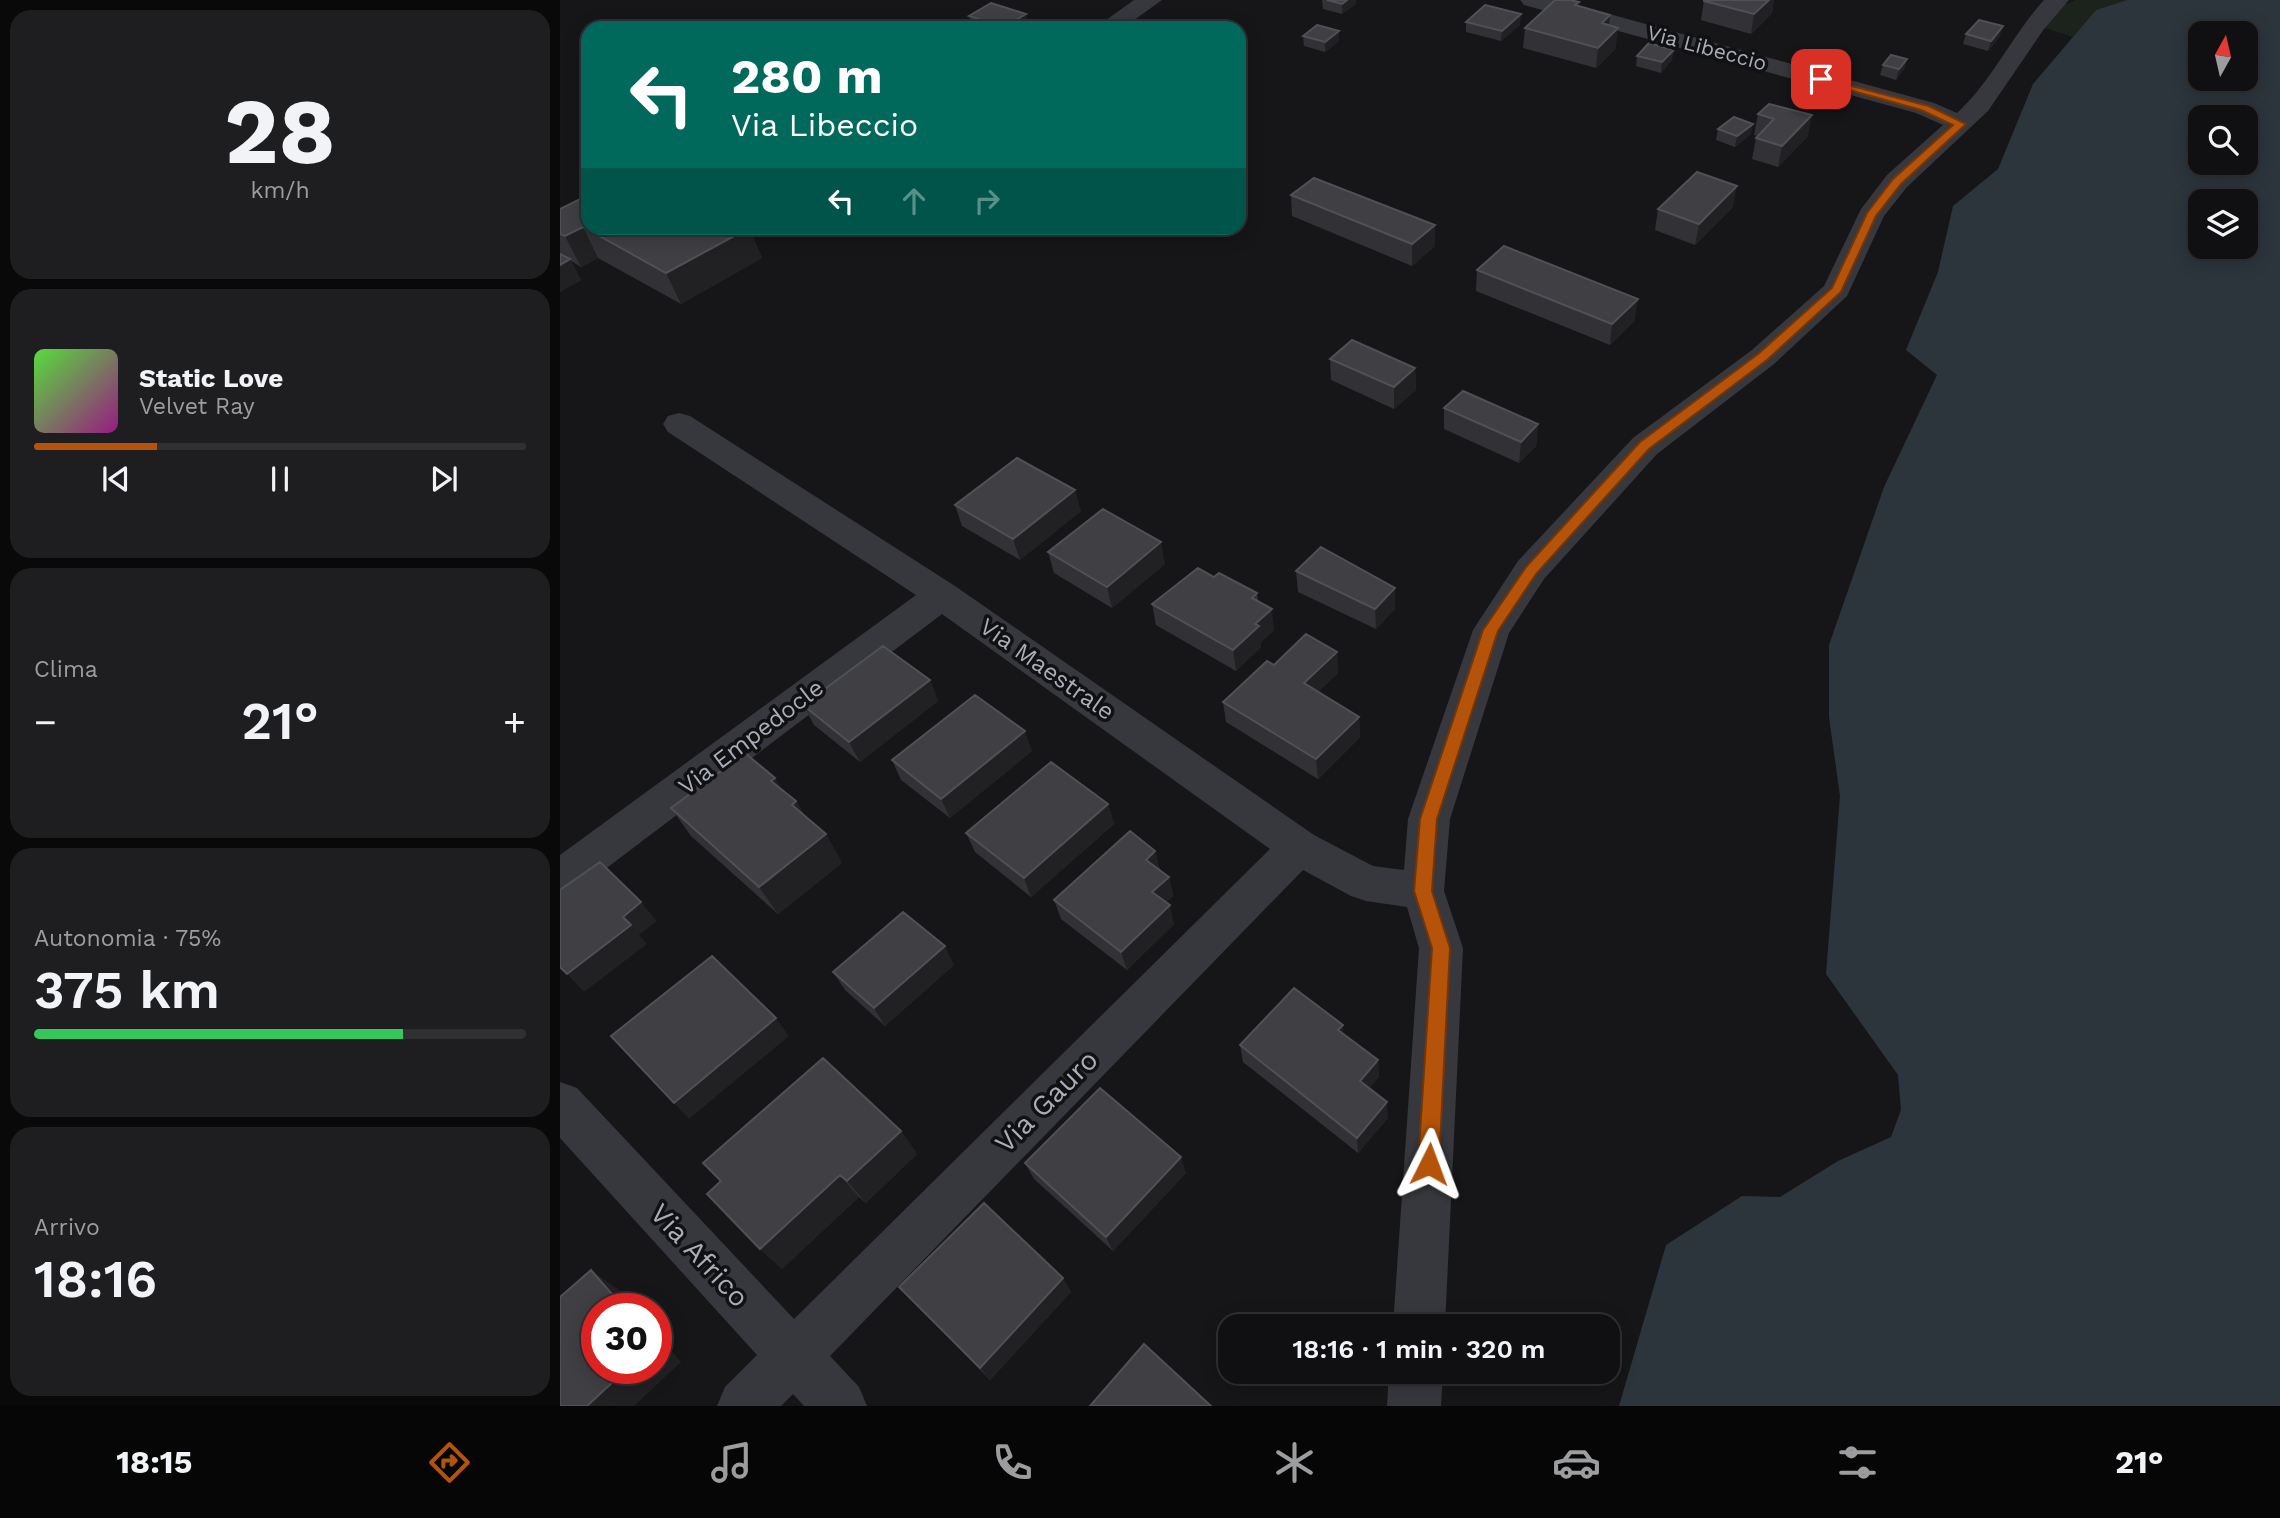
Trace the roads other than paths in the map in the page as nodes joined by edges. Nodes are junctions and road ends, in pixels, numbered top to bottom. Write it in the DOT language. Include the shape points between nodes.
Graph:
graph roads {
  1 [pos="1150,0"];
  2 [pos="1532,0"];
  3 [pos="2057,0"];
  4 [pos="1118,21"];
  5 [pos="1961,124"];
  6 [pos="679,424"];
  7 [pos="942,594"];
  8 [pos="1299,847"];
  9 [pos="560,879"];
  10 [pos="1423,891"];
  11 [pos="560,1104"];
  12 [pos="1420,1314"];
  13 [pos="792,1355"];
  14 [pos="1415,1384"];
  15 [pos="744,1406"];
  16 [pos="840,1406"];
  17 [pos="1414,1406"];
  1 -- 4 [label="street"];
  2 -- 5 [label="street, Via Libeccio" via="1925,108"];
  3 -- 5 [label="street"];
  5 -- 10 [label="street" via="1897,181 1871,215 1837,290 1763,357 1644,446 1531,570 1491,630 1429,819"];
  6 -- 7 [label="street, Via Maestrale"];
  7 -- 8 [label="street, Via Maestrale"];
  7 -- 9 [label="street, Via Empedocle"];
  8 -- 10 [label="street, Via Maestrale" via="1366,883"];
  8 -- 13 [label="street, Via Gauro"];
  10 -- 12 [label="street" via="1441,948"];
  11 -- 13 [label="street, Via Africo"];
  13 -- 15 [label="street, Via Gauro"];
  13 -- 16 [label="street, Via Africo"];
  14 -- 17 [label="street"];
}
